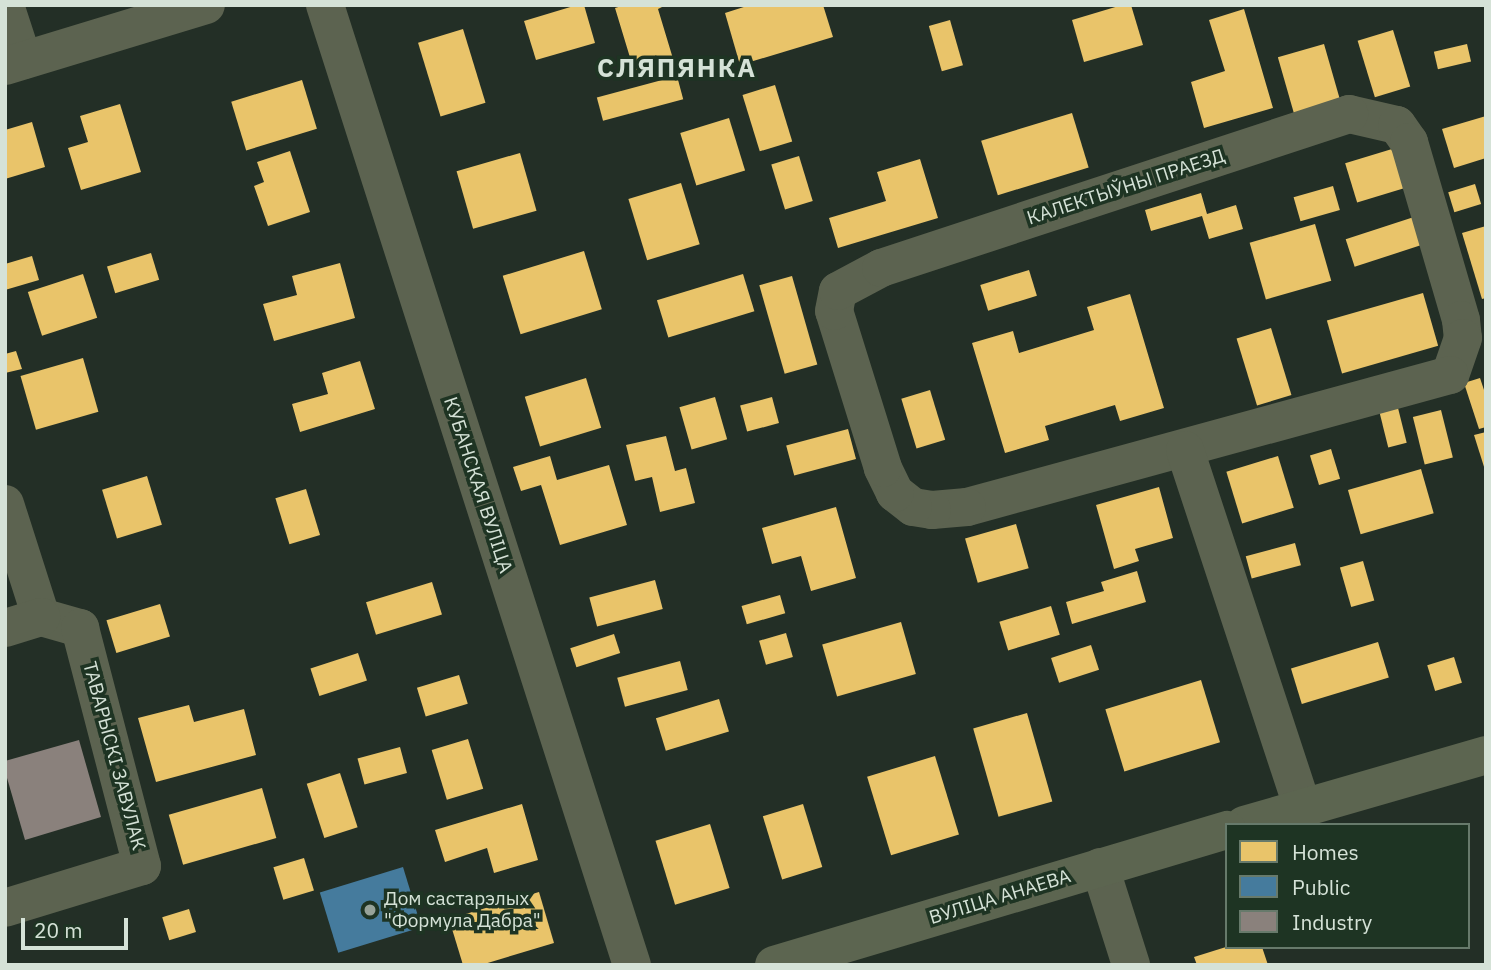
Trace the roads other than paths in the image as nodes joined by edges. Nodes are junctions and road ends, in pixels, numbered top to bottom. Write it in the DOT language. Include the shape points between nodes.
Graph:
graph roads {
  1 [pos="5,5"];
  2 [pos="206,5"];
  3 [pos="325,5"];
  4 [pos="14,64"];
  5 [pos="1185,450"];
  6 [pos="5,504"];
  7 [pos="41,617"];
  8 [pos="5,628"];
  9 [pos="1486,755"];
  10 [pos="1303,808"];
  11 [pos="1251,823"];
  12 [pos="1225,831"];
  13 [pos="1100,867"];
  14 [pos="5,908"];
  15 [pos="632,965"];
  16 [pos="774,965"];
  17 [pos="1131,965"];
  1 -- 4 [label="street"];
  2 -- 4 [label="street"];
  3 -- 15 [label="street, КУБАНСКАЯ ВУЛІЦА"];
  5 -- 5 [label="street, КАЛЕКТЫЎНЫ ПРАЕЗД" via="1450,375 1463,338 1461,320 1409,142 1396,125 1349,114 881,268 838,291 834,312 883,468 895,494 913,507 967,507"];
  5 -- 10 [label="street"];
  6 -- 7 [label="street"];
  7 -- 8 [label="street"];
  7 -- 14 [label="street, ТАВАРЫСКІ ЗАВУЛАК" via="80,628 142,866"];
  9 -- 10 [label="street"];
  10 -- 11 [label="street"];
  12 -- 13 [label="street, ВУЛІЦА АНАЕВА"];
  13 -- 16 [label="street, ВУЛІЦА АНАЕВА"];
  13 -- 17 [label="street"];
}
